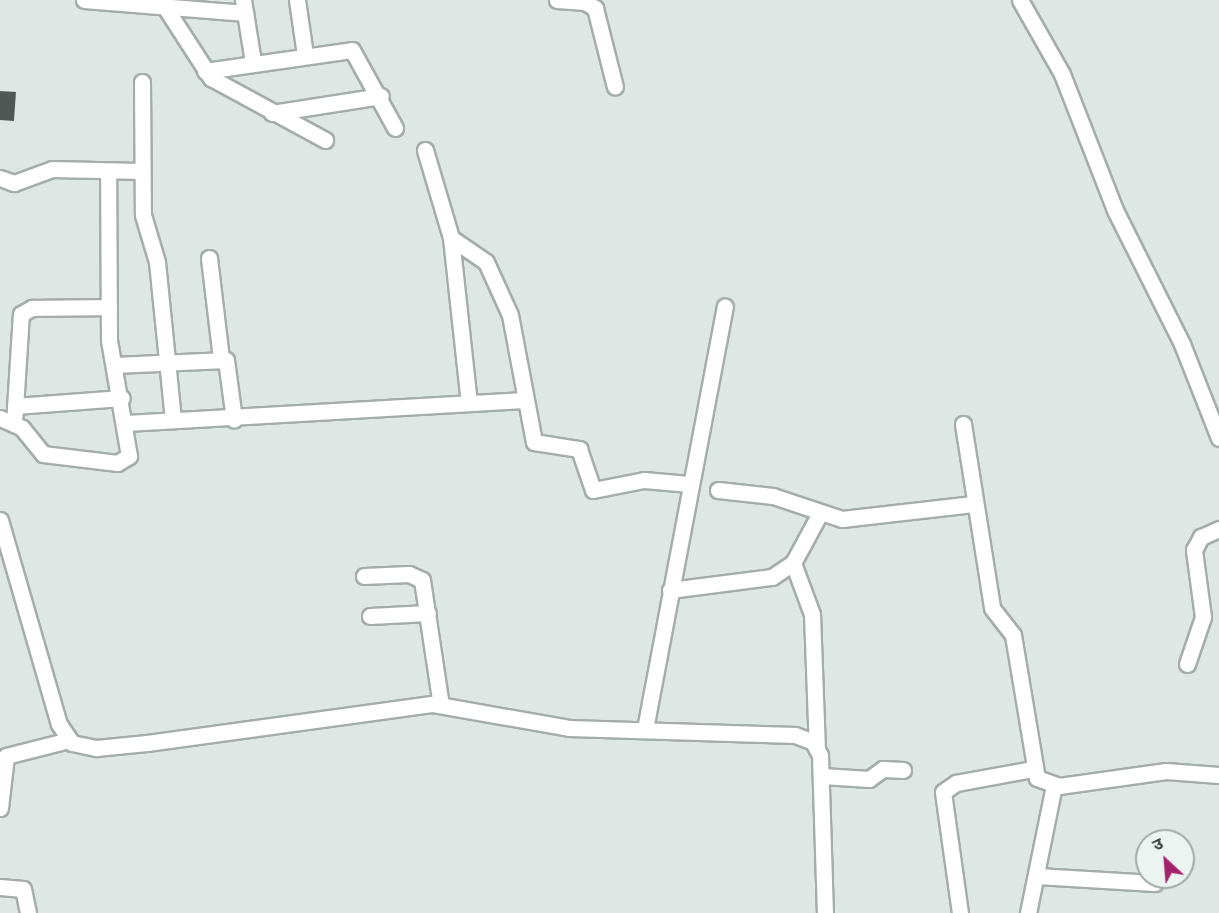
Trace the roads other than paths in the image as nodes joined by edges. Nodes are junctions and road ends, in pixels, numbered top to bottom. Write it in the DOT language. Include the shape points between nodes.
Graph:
graph roads {
  1 [pos="84,0"];
  2 [pos="297,0"];
  3 [pos="557,0"];
  4 [pos="1020,0"];
  5 [pos="244,6"];
  6 [pos="165,7"];
  7 [pos="305,55"];
  8 [pos="253,62"];
  9 [pos="205,71"];
  10 [pos="142,82"];
  11 [pos="615,87"];
  12 [pos="381,96"];
  13 [pos="272,113"];
  14 [pos="395,128"];
  15 [pos="325,140"];
  16 [pos="424,150"];
  17 [pos="108,171"];
  18 [pos="141,171"];
  19 [pos="0,178"];
  20 [pos="451,238"];
  21 [pos="209,258"];
  22 [pos="725,306"];
  23 [pos="109,307"];
  24 [pos="221,359"];
  25 [pos="167,361"];
  26 [pos="114,365"];
  27 [pos="122,398"];
  28 [pos="525,400"];
  29 [pos="469,404"];
  30 [pos="15,406"];
  31 [pos="234,419"];
  32 [pos="173,420"];
  33 [pos="7,421"];
  34 [pos="125,423"];
  35 [pos="963,424"];
  36 [pos="1219,438"];
  37 [pos="689,484"];
  38 [pos="718,490"];
  39 [pos="974,504"];
  40 [pos="820,513"];
  41 [pos="0,520"];
  42 [pos="1219,529"];
  43 [pos="793,563"];
  44 [pos="364,576"];
  45 [pos="670,590"];
  46 [pos="428,613"];
  47 [pos="370,616"];
  48 [pos="1187,664"];
  49 [pos="441,705"];
  50 [pos="645,729"];
  51 [pos="69,740"];
  52 [pos="817,748"];
  53 [pos="1032,769"];
  54 [pos="903,770"];
  55 [pos="1219,775"];
  56 [pos="822,776"];
  57 [pos="1054,785"];
  58 [pos="0,808"];
  59 [pos="1036,876"];
  60 [pos="1135,882"];
  61 [pos="0,887"];
  62 [pos="28,913"];
  63 [pos="825,913"];
  64 [pos="960,913"];
  65 [pos="1028,913"];
  1 -- 6 [label="street"];
  2 -- 7 [label="street"];
  3 -- 11 [label="street" via="585,2 595,8"];
  4 -- 36 [label="street" via="1062,74 1115,210 1182,344"];
  5 -- 6 [label="street"];
  5 -- 8 [label="street"];
  6 -- 9 [label="street"];
  7 -- 8 [label="street"];
  7 -- 12 [label="street" via="356,51"];
  8 -- 9 [label="street"];
  9 -- 13 [label="street"];
  10 -- 18 [label="street"];
  12 -- 13 [label="street"];
  12 -- 14 [label="street"];
  13 -- 15 [label="street"];
  16 -- 20 [label="street"];
  17 -- 18 [label="street"];
  17 -- 19 [label="street" via="52,169 14,183"];
  17 -- 23 [label="street"];
  18 -- 25 [label="street"];
  20 -- 28 [label="street" via="486,262 493,275 510,315"];
  20 -- 29 [label="street"];
  21 -- 24 [label="street"];
  22 -- 37 [label="street"];
  23 -- 26 [label="street"];
  23 -- 30 [label="street" via="32,308 21,314"];
  24 -- 25 [label="street"];
  24 -- 31 [label="street" via="229,363"];
  25 -- 26 [label="street"];
  25 -- 32 [label="street"];
  26 -- 27 [label="street"];
  27 -- 30 [label="street"];
  27 -- 34 [label="street"];
  28 -- 29 [label="street"];
  28 -- 37 [label="street" via="534,442 579,448 593,490 644,480"];
  29 -- 31 [label="street"];
  30 -- 33 [label="street"];
  31 -- 32 [label="street"];
  32 -- 34 [label="street"];
  33 -- 34 [label="street" via="43,454 117,463 129,456"];
  35 -- 39 [label="street"];
  37 -- 45 [label="street"];
  38 -- 40 [label="street" via="773,496"];
  39 -- 40 [label="street" via="843,519"];
  39 -- 53 [label="street" via="992,608 1011,631 1017,650"];
  40 -- 43 [label="street"];
  41 -- 51 [label="street" via="59,724"];
  42 -- 48 [label="street" via="1201,537 1194,550 1203,617"];
  43 -- 45 [label="street" via="754,583"];
  43 -- 52 [label="street" via="812,614"];
  44 -- 46 [label="street" via="419,577"];
  45 -- 50 [label="street"];
  46 -- 47 [label="street"];
  46 -- 49 [label="street"];
  49 -- 50 [label="street" via="550,726"];
  49 -- 51 [label="street" via="96,748"];
  50 -- 52 [label="street" via="770,732 805,738"];
  51 -- 58 [label="street" via="6,756"];
  52 -- 56 [label="street"];
  53 -- 57 [label="street" via="1040,782"];
  53 -- 64 [label="street" via="956,783 944,792"];
  54 -- 56 [label="street" via="883,769 869,779"];
  55 -- 57 [label="street" via="1166,771"];
  56 -- 63 [label="street"];
  57 -- 59 [label="street"];
  59 -- 60 [label="street"];
  59 -- 65 [label="street"];
  61 -- 62 [label="street" via="22,889"];
}
